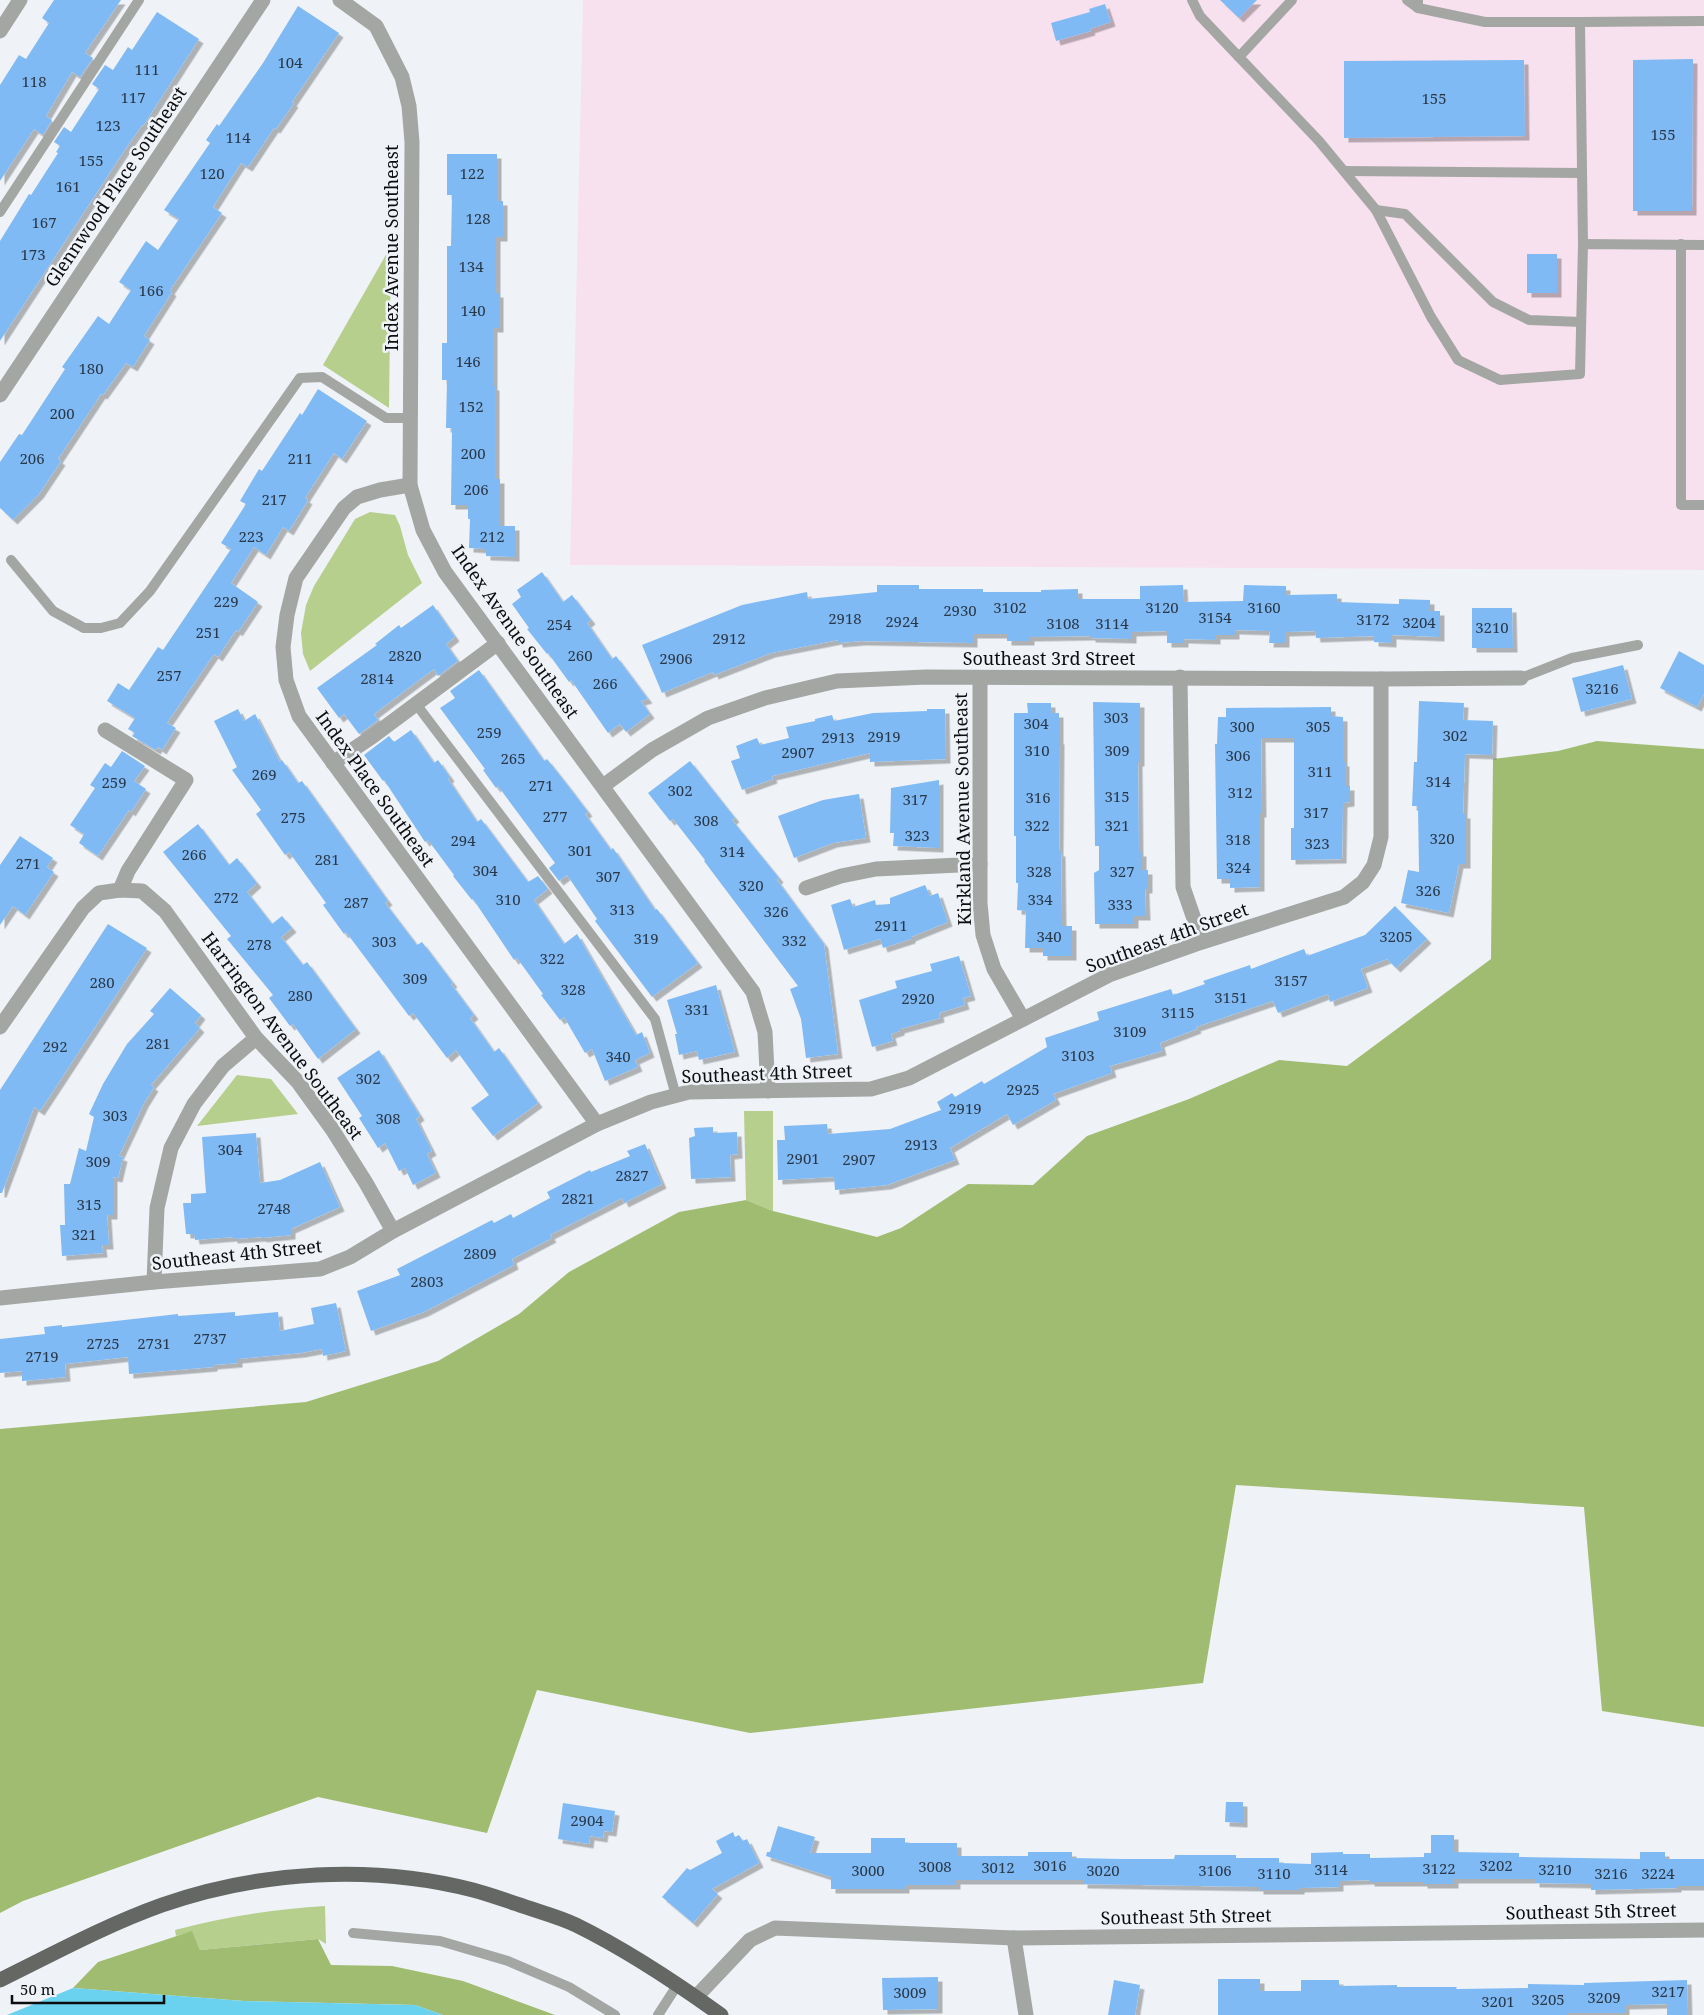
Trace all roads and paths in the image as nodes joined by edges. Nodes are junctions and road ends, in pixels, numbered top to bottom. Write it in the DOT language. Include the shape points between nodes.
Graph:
graph roads {
  1 [pos="20,0"];
  2 [pos="139,0"];
  3 [pos="263,0"];
  4 [pos="340,0"];
  5 [pos="1192,0"];
  6 [pos="1292,0"];
  7 [pos="1407,0"];
  8 [pos="1418,4"];
  9 [pos="1704,21"];
  10 [pos="1580,22"];
  11 [pos="0,31"];
  12 [pos="1239,57"];
  13 [pos="1344,171"];
  14 [pos="1582,173"];
  15 [pos="1376,210"];
  16 [pos="0,212"];
  17 [pos="1583,244"];
  18 [pos="1681,244"];
  19 [pos="1704,245"];
  20 [pos="1581,322"];
  21 [pos="0,395"];
  22 [pos="410,418"];
  23 [pos="410,485"];
  24 [pos="1704,504"];
  25 [pos="11,560"];
  26 [pos="498,643"];
  27 [pos="1638,645"];
  28 [pos="1180,677"];
  29 [pos="980,678"];
  30 [pos="1521,678"];
  31 [pos="1381,679"];
  32 [pos="416,704"];
  33 [pos="105,730"];
  34 [pos="334,763"];
  35 [pos="603,786"];
  36 [pos="980,864"];
  37 [pos="806,888"];
  38 [pos="120,890"];
  39 [pos="1202,942"];
  40 [pos="1023,1019"];
  41 [pos="0,1025"];
  42 [pos="256,1038"];
  43 [pos="768,1091"];
  44 [pos="676,1096"];
  45 [pos="597,1124"];
  46 [pos="393,1231"];
  47 [pos="154,1282"];
  48 [pos="0,1298"];
  49 [pos="1704,1930"];
  50 [pos="353,1933"];
  51 [pos="1014,1938"];
  52 [pos="0,1980"];
  53 [pos="678,1984"];
  54 [pos="696,1997"];
  55 [pos="615,2015"];
  56 [pos="658,2015"];
  57 [pos="721,2015"];
  58 [pos="1026,2015"];
  1 -- 11 [label="street"];
  2 -- 16 [label="lane"];
  3 -- 21 [label="street, Glennwood Place Southeast"];
  4 -- 22 [label="street, Index Avenue Southeast" via="376,26 402,77 409,106 412,142"];
  5 -- 12 [label="lane" via="1200,16"];
  6 -- 12 [label="lane"];
  7 -- 8 [label="lane"];
  8 -- 10 [label="lane" via="1485,22"];
  9 -- 10 [label="lane"];
  10 -- 14 [label="lane"];
  12 -- 13 [label="lane"];
  13 -- 14 [label="lane"];
  13 -- 15 [label="lane"];
  14 -- 17 [label="lane"];
  15 -- 20 [label="lane" via="1406,214 1493,302 1529,320"];
  15 -- 20 [label="lane" via="1431,318 1458,360 1500,380 1580,374"];
  17 -- 18 [label="lane"];
  17 -- 20 [label="lane"];
  18 -- 19 [label="lane"];
  18 -- 24 [label="lane" via="1681,505"];
  22 -- 23 [label="street, Index Avenue Southeast"];
  22 -- 25 [label="lane" via="386,418 322,377 300,378 150,591 120,622 101,628 84,628 53,611"];
  23 -- 26 [label="street, Index Avenue Southeast" via="423,530 445,572"];
  23 -- 34 [label="street, Index Place Southeast" via="380,490 350,502 296,578 283,647 286,680 299,716"];
  26 -- 32 [label="street"];
  26 -- 35 [label="street, Index Avenue Southeast"];
  27 -- 30 [label="lane" via="1572,658"];
  28 -- 29 [label="street, Southeast 3rd Street"];
  28 -- 31 [label="street, Southeast 3rd Street"];
  28 -- 39 [label="street" via="1184,887"];
  29 -- 35 [label="street, Southeast 3rd Street" via="837,681 765,698 708,718 652,750"];
  29 -- 36 [label="street, Kirkland Avenue Southeast"];
  30 -- 31 [label="street, Southeast 3rd Street"];
  31 -- 39 [label="street, Southeast 4th Street" via="1381,837 1374,865 1363,882 1344,897"];
  32 -- 34 [label="street"];
  32 -- 44 [label="lane" via="655,1019"];
  33 -- 38 [label="street" via="186,780 128,871"];
  34 -- 45 [label="street, Index Place Southeast"];
  35 -- 43 [label="street, Index Avenue Southeast" via="753,992 764,1032"];
  36 -- 37 [label="street" via="876,868"];
  36 -- 40 [label="street, Kirkland Avenue Southeast" via="983,935 994,969"];
  38 -- 41 [label="street" via="99,893 83,908"];
  38 -- 42 [label="street, Harrington Avenue Southeast" via="142,891 165,911"];
  39 -- 40 [label="street, Southeast 4th Street" via="1109,975"];
  40 -- 43 [label="street, Southeast 4th Street" via="909,1078 871,1090"];
  42 -- 46 [label="street, Harrington Avenue Southeast" via="298,1082 332,1129"];
  42 -- 47 [label="street" via="224,1066 200,1096 171,1148 157,1208"];
  43 -- 44 [label="street, Southeast 4th Street" via="689,1092"];
  44 -- 45 [label="street, Southeast 4th Street" via="651,1102"];
  45 -- 46 [label="street, Southeast 4th Street"];
  46 -- 47 [label="street, Southeast 4th Street" via="350,1257 320,1269"];
  47 -- 48 [label="street, Southeast 4th Street"];
  49 -- 51 [label="street, Southeast 5th Street"];
  50 -- 55 [label="lane" via="440,1941 508,1961 569,1987"];
  51 -- 54 [label="street, Southeast 5th Street" via="775,1928 750,1940"];
  51 -- 58 [label="street"];
  52 -- 53 [label="main road" via="104,1929 162,1905 242,1885 339,1874 426,1880 473,1890 574,1924"];
  53 -- 54 [label="main road"];
  53 -- 56 [label="lane"];
  54 -- 57 [label="main road"];
}
